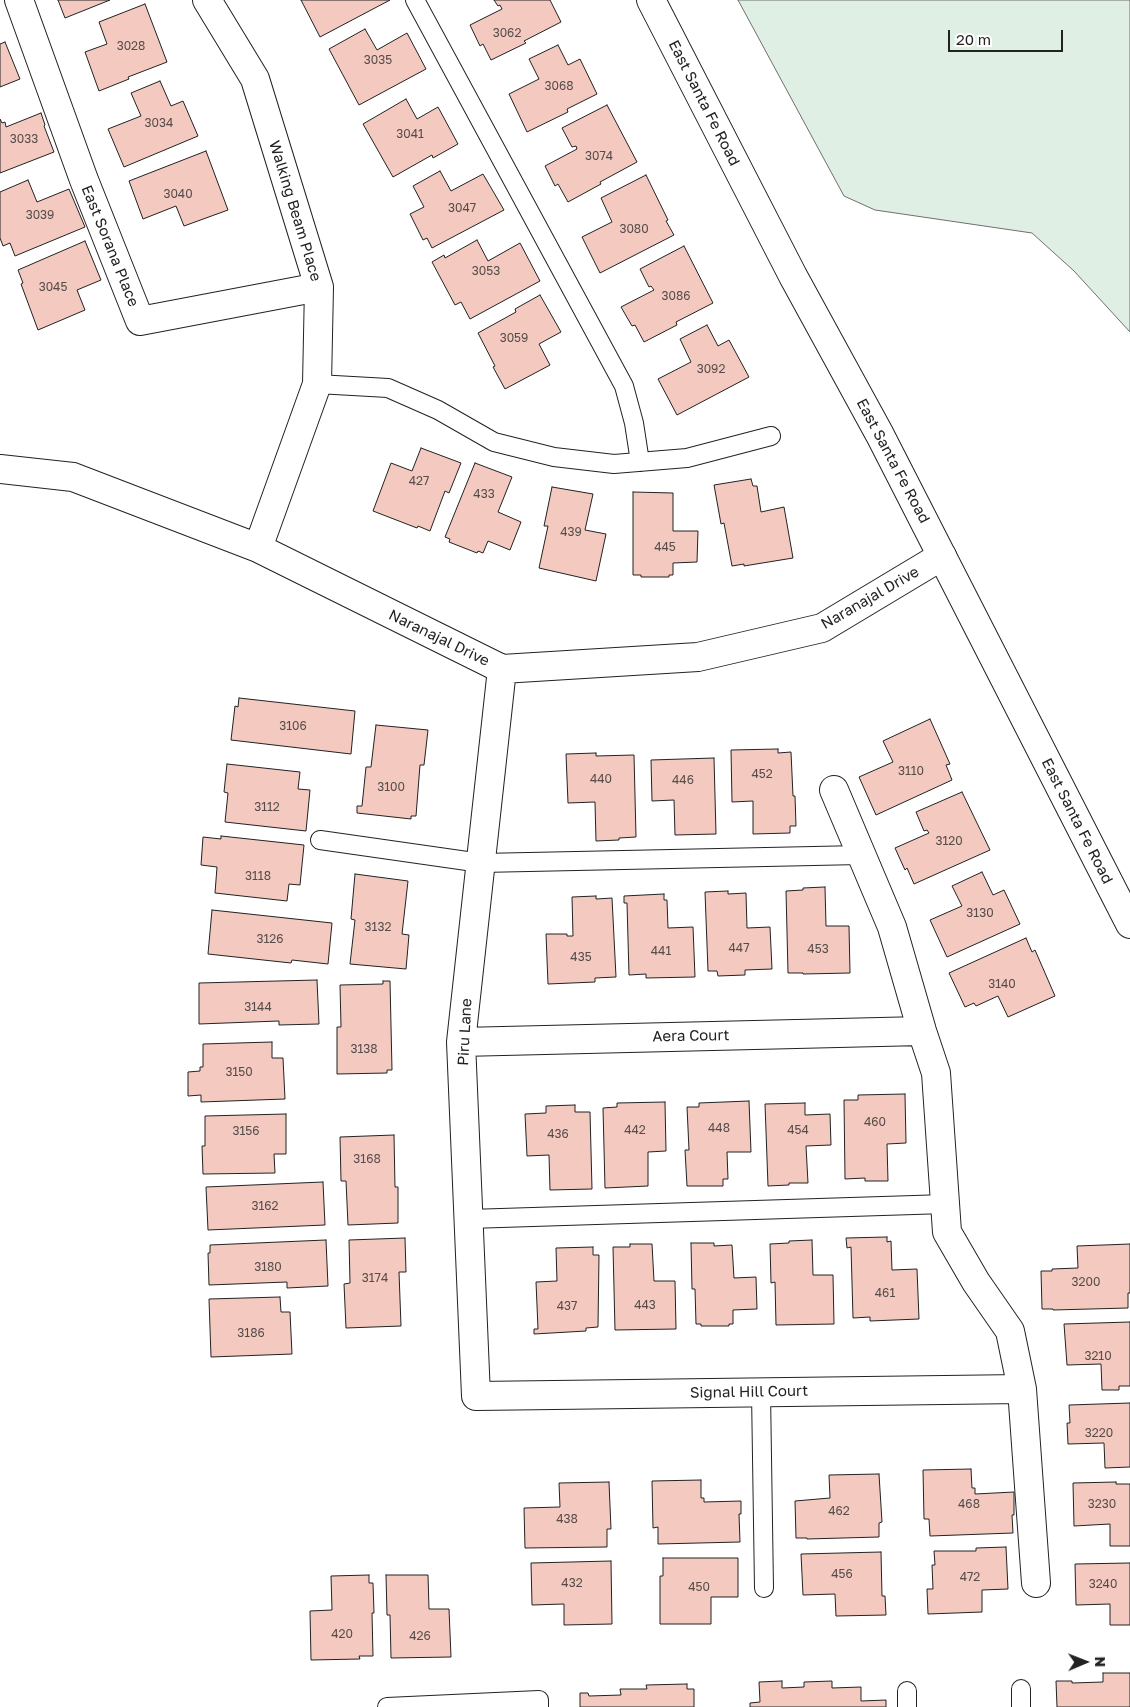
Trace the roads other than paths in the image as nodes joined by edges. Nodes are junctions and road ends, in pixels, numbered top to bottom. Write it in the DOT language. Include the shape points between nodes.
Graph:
graph roads {
  1 [pos="19,0"];
  2 [pos="207,0"];
  3 [pos="415,0"];
  4 [pos="651,0"];
  5 [pos="319,287"];
  6 [pos="317,384"];
  7 [pos="771,436"];
  8 [pos="640,462"];
  9 [pos="0,469"];
  10 [pos="258,548"];
  11 [pos="942,556"];
  12 [pos="502,669"];
  13 [pos="834,790"];
  14 [pos="320,840"];
  15 [pos="862,855"];
  16 [pos="481,862"];
  17 [pos="1130,924"];
  18 [pos="922,1030"];
  19 [pos="461,1042"];
  20 [pos="946,1204"];
  21 [pos="469,1220"];
  22 [pos="1022,1389"];
  23 [pos="761,1392"];
  24 [pos="476,1396"];
  25 [pos="1036,1583"];
  26 [pos="764,1588"];
  27 [pos="1021,1689"];
  28 [pos="387,1707"];
  29 [pos="539,1707"];
  30 [pos="1022,1707"];
  1 -- 5 [label="street, East Sorana Place" via="84,180 140,321"];
  2 -- 5 [label="street, Walking Beam Place" via="255,79"];
  3 -- 8 [label="lane" via="624,386"];
  4 -- 11 [label="street, East Santa Fe Road"];
  5 -- 6 [label="street, Walking Beam Place"];
  6 -- 8 [label="lane" via="388,388 438,410 494,442 554,457 614,464"];
  6 -- 10 [label="street, Walking Beam Place"];
  7 -- 8 [label="lane" via="687,458"];
  9 -- 10 [label="street, Naranajal Drive" via="73,477"];
  10 -- 12 [label="street, Naranajal Drive"];
  11 -- 12 [label="street, Naranajal Drive" via="822,628 698,657"];
  11 -- 17 [label="street, East Santa Fe Road"];
  12 -- 16 [label="street, Piru Lane"];
  13 -- 15 [label="street"];
  14 -- 16 [label="lane"];
  15 -- 16 [label="lane"];
  15 -- 18 [label="street" via="892,927"];
  16 -- 19 [label="street, Piru Lane"];
  18 -- 19 [label="street, Aera Court"];
  18 -- 20 [label="street" via="936,1073"];
  19 -- 21 [label="street, Piru Lane"];
  20 -- 21 [label="lane"];
  20 -- 22 [label="street" via="948,1232 976,1282 1010,1331"];
  21 -- 24 [label="street, Piru Lane"];
  22 -- 23 [label="street, Signal Hill Court"];
  22 -- 25 [label="street"];
  23 -- 24 [label="street, Signal Hill Court"];
  23 -- 26 [label="lane"];
  27 -- 30 [label="lane"];
  28 -- 29 [label="lane" via="539,1700"];
}
